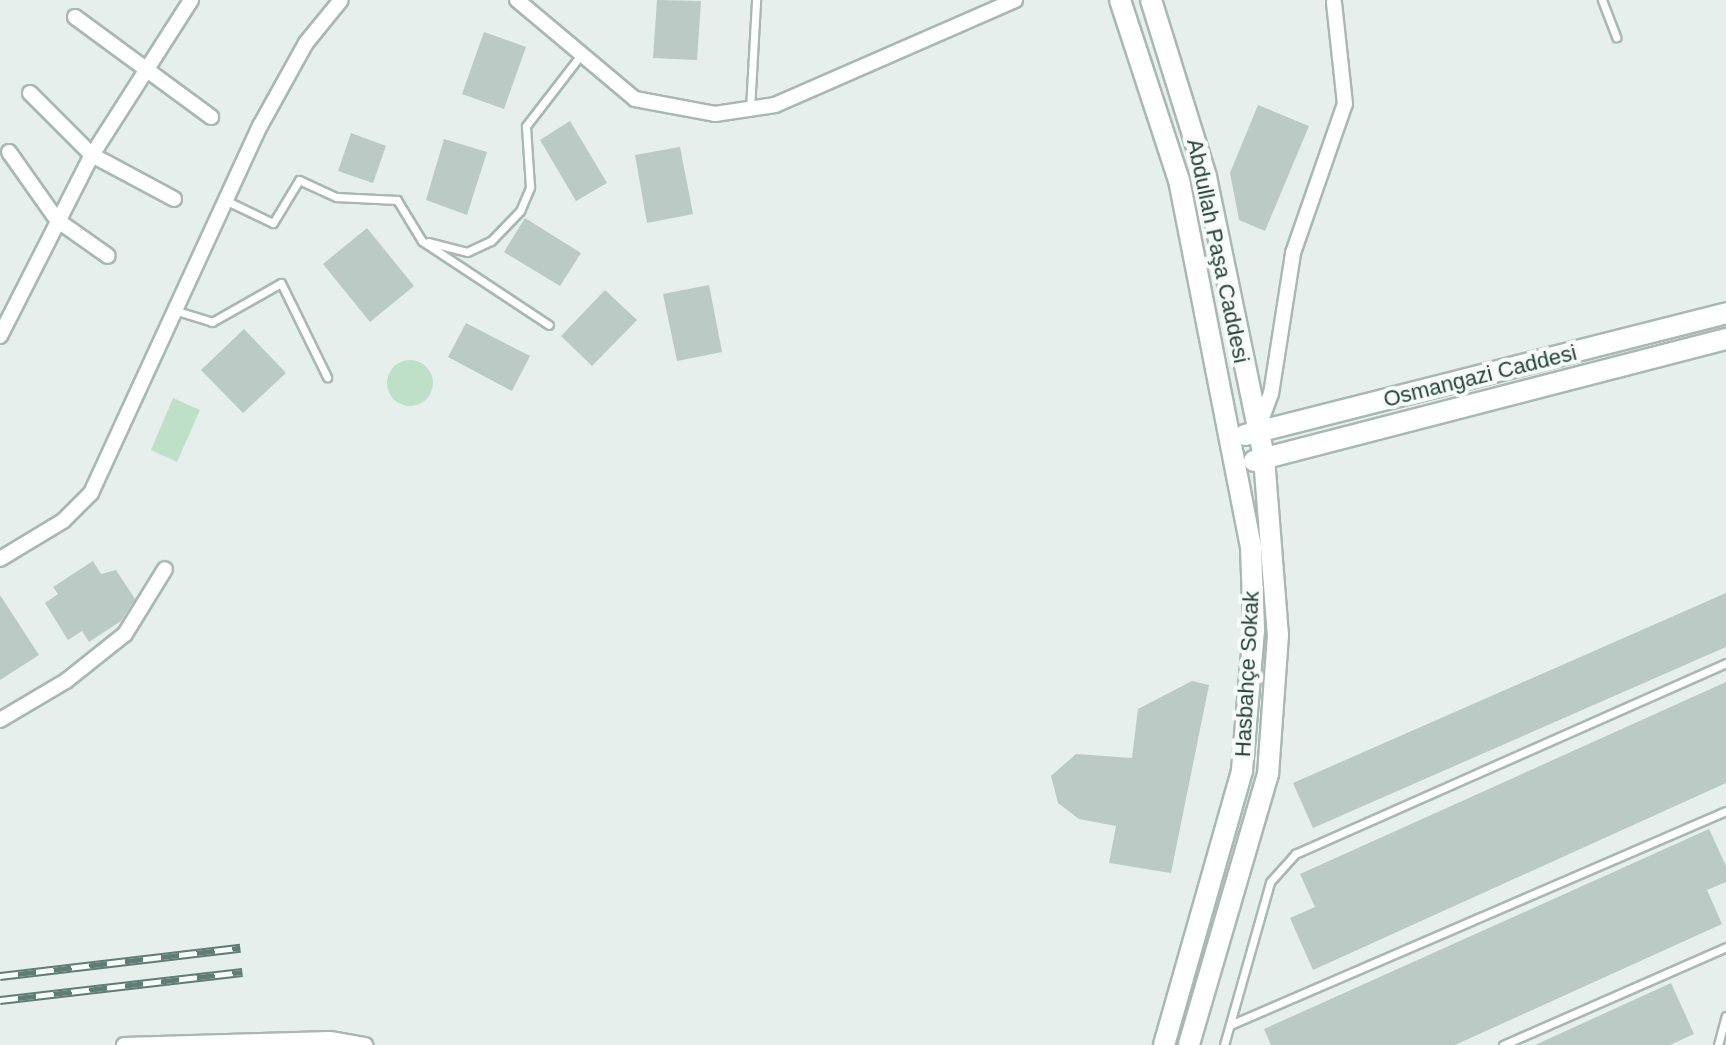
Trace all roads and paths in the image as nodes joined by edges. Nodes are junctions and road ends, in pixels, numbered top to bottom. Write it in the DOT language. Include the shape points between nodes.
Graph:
graph roads {
  1 [pos="191,0"];
  2 [pos="341,0"];
  3 [pos="517,0"];
  4 [pos="756,0"];
  5 [pos="1015,0"];
  6 [pos="1120,0"];
  7 [pos="1151,0"];
  8 [pos="1602,0"];
  9 [pos="1334,3"];
  10 [pos="75,17"];
  11 [pos="1616,37"];
  12 [pos="580,56"];
  13 [pos="146,76"];
  14 [pos="30,93"];
  15 [pos="750,109"];
  16 [pos="211,117"];
  17 [pos="9,152"];
  18 [pos="92,155"];
  19 [pos="174,199"];
  20 [pos="227,201"];
  21 [pos="57,220"];
  22 [pos="422,241"];
  23 [pos="108,256"];
  24 [pos="177,311"];
  25 [pos="1726,313"];
  26 [pos="549,325"];
  27 [pos="0,336"];
  28 [pos="1726,339"];
  29 [pos="327,377"];
  30 [pos="1256,432"];
  31 [pos="1234,438"];
  32 [pos="1264,458"];
  33 [pos="1240,464"];
  34 [pos="0,559"];
  35 [pos="165,569"];
  36 [pos="1726,663"];
  37 [pos="0,720"];
  38 [pos="1726,811"];
  39 [pos="1726,947"];
  40 [pos="1726,1016"];
  41 [pos="1230,1025"];
  42 [pos="124,1045"];
  43 [pos="365,1045"];
  44 [pos="1164,1045"];
  45 [pos="1189,1045"];
  46 [pos="1224,1045"];
  47 [pos="1503,1045"];
  48 [pos="1718,1045"];
  1 -- 13 [label="street"];
  2 -- 20 [label="street" via="306,43"];
  3 -- 12 [label="street"];
  4 -- 15 [label="lane"];
  5 -- 15 [label="street" via="837,81"];
  6 -- 31 [label="main road, Abdullah Paşa Caddesi" via="1179,180"];
  7 -- 30 [label="main road, Abdullah Paşa Caddesi" via="1206,177"];
  8 -- 11 [label="lane"];
  9 -- 30 [label="street" via="1345,104 1293,253 1271,394"];
  10 -- 13 [label="street"];
  12 -- 15 [label="street" via="635,99 715,114"];
  12 -- 22 [label="lane" via="526,126 530,187 520,211 491,241 467,252"];
  13 -- 16 [label="street"];
  13 -- 18 [label="street"];
  14 -- 18 [label="street"];
  17 -- 21 [label="street"];
  18 -- 19 [label="street"];
  18 -- 21 [label="street"];
  20 -- 22 [label="lane" via="273,223 299,180 336,197 397,200"];
  20 -- 24 [label="street"];
  21 -- 23 [label="street"];
  21 -- 27 [label="street"];
  22 -- 26 [label="lane"];
  24 -- 29 [label="lane" via="212,322 281,283"];
  24 -- 34 [label="street" via="91,493 63,521"];
  25 -- 30 [label="main road, Osmangazi Caddesi"];
  28 -- 32 [label="main road, Osmangazi Caddesi"];
  30 -- 31 [label="main road, Osmangazi Caddesi"];
  30 -- 32 [label="main road, Abdullah Paşa Caddesi"];
  31 -- 33 [label="main road, Hasbahçe Sokak"];
  32 -- 33 [label="main road, Osmangazi Caddesi"];
  32 -- 45 [label="main road, Hasbahçe Sokak" via="1278,635 1268,774"];
  33 -- 44 [label="main road, Hasbahçe Sokak" via="1254,616 1242,771"];
  35 -- 37 [label="street" via="125,634 66,681"];
  36 -- 41 [label="lane" via="1295,854 1270,882"];
  38 -- 41 [label="lane"];
  39 -- 47 [label="lane"];
  40 -- 48 [label="lane"];
  41 -- 46 [label="lane"];
  42 -- 43 [label="street" via="330,1039"];
}
